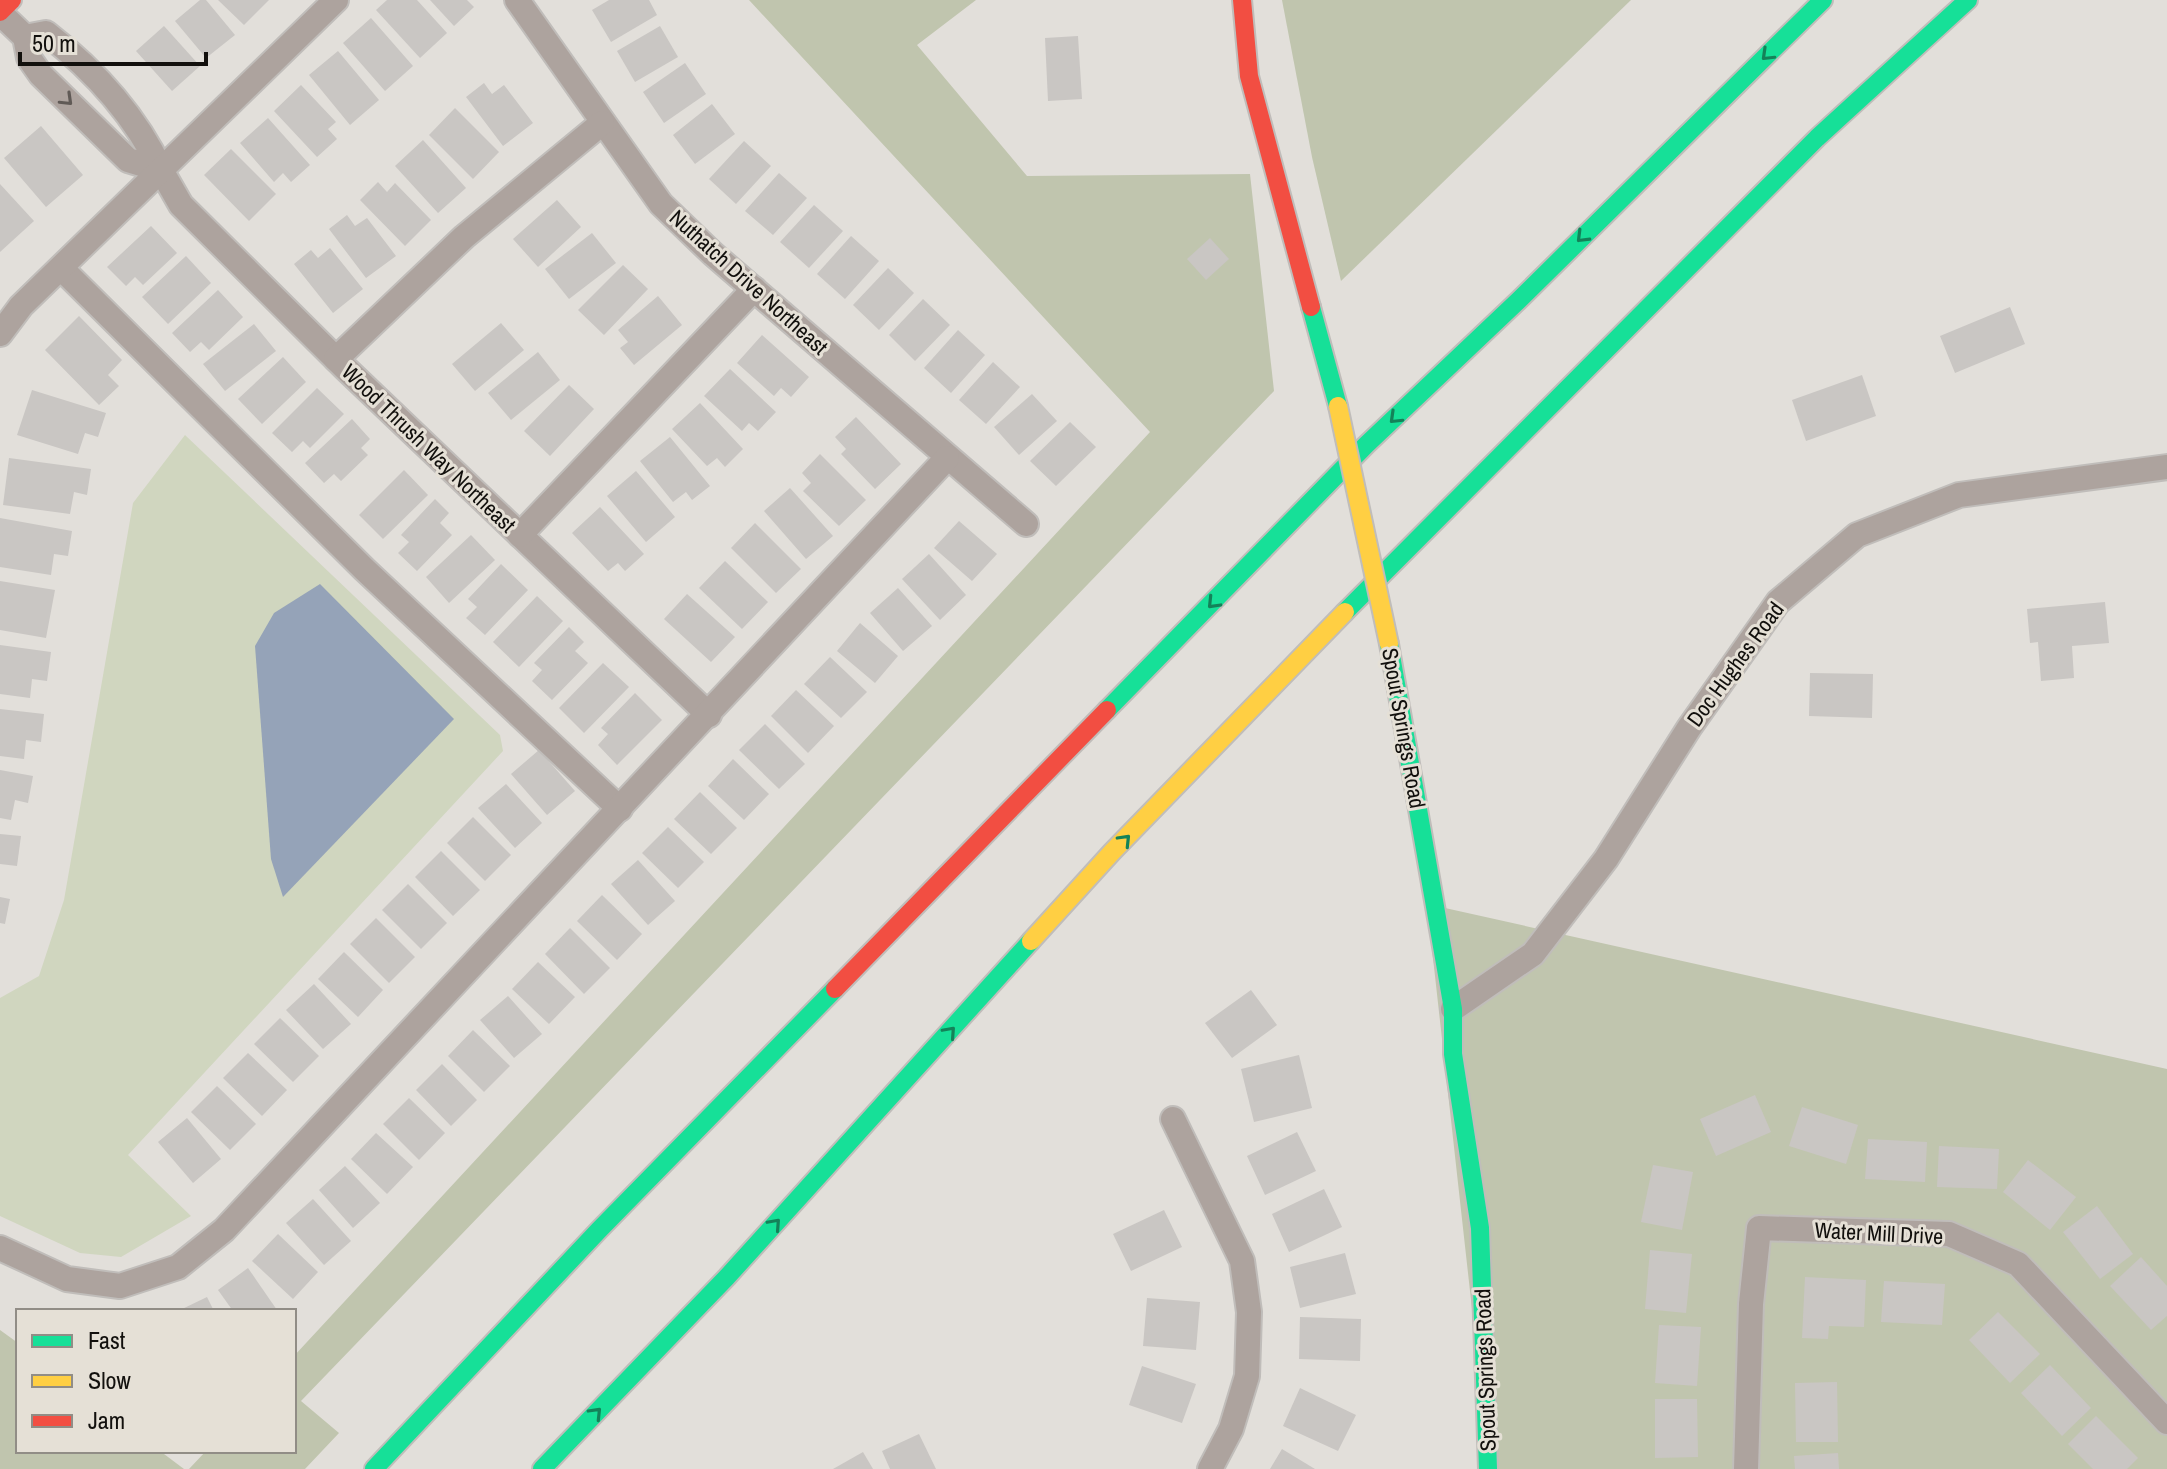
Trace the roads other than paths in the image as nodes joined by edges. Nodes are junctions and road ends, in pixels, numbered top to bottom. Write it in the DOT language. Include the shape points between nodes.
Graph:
graph roads {
  1 [pos="12,0"];
  2 [pos="336,0"];
  3 [pos="517,0"];
  4 [pos="1242,0"];
  5 [pos="1823,0"];
  6 [pos="1968,0"];
  7 [pos="0,13"];
  8 [pos="25,37"];
  9 [pos="602,123"];
  10 [pos="161,170"];
  11 [pos="61,268"];
  12 [pos="754,289"];
  13 [pos="0,334"];
  14 [pos="336,359"];
  15 [pos="947,458"];
  16 [pos="2167,467"];
  17 [pos="1026,524"];
  18 [pos="520,535"];
  19 [pos="709,715"];
  20 [pos="620,809"];
  21 [pos="1453,1009"];
  22 [pos="1173,1119"];
  23 [pos="0,1248"];
  24 [pos="2167,1422"];
  25 [pos="374,1469"];
  26 [pos="542,1469"];
  27 [pos="1210,1469"];
  28 [pos="1488,1469"];
  29 [pos="1746,1469"];
  1 -- 7 [label="main road"];
  2 -- 10 [label="street"];
  3 -- 9 [label="street, Nuthatch Drive Northeast"];
  4 -- 21 [label="main road, Spout Springs Road, bridge" via="1249,76 1338,406 1389,644"];
  5 -- 25 [label="main road, one-way" via="1366,445 599,1230"];
  26 -- 6 [label="main road, one-way" via="727,1277 1112,852 1391,564 1817,138"];
  7 -- 8 [label="street"];
  8 -- 10 [label="street, one-way" via="29,58 41,75 128,160"];
  8 -- 10 [label="street, Wood Thrush Way Northeast" via="46,33 68,50 127,112"];
  9 -- 12 [label="street, Nuthatch Drive Northeast" via="661,204"];
  9 -- 14 [label="street" via="464,237"];
  10 -- 11 [label="street"];
  10 -- 14 [label="street, Wood Thrush Way Northeast" via="181,205"];
  11 -- 13 [label="street"];
  11 -- 20 [label="street" via="364,569"];
  12 -- 15 [label="street, Nuthatch Drive Northeast"];
  12 -- 18 [label="street"];
  14 -- 18 [label="street, Wood Thrush Way Northeast"];
  15 -- 17 [label="street, Nuthatch Drive Northeast"];
  15 -- 19 [label="street"];
  16 -- 21 [label="street, Doc Hughes Road" via="1959,495 1857,535 1778,602 1606,859 1533,954"];
  18 -- 19 [label="street, Wood Thrush Way Northeast"];
  19 -- 20 [label="street"];
  20 -- 23 [label="street" via="224,1230 178,1267 120,1286 67,1279"];
  21 -- 28 [label="main road, Spout Springs Road" via="1453,1054 1480,1228"];
  22 -- 27 [label="street" via="1242,1261 1249,1312 1247,1376 1231,1429"];
  24 -- 29 [label="street, Water Mill Drive" via="2018,1264 1949,1234 1759,1228"];
}
